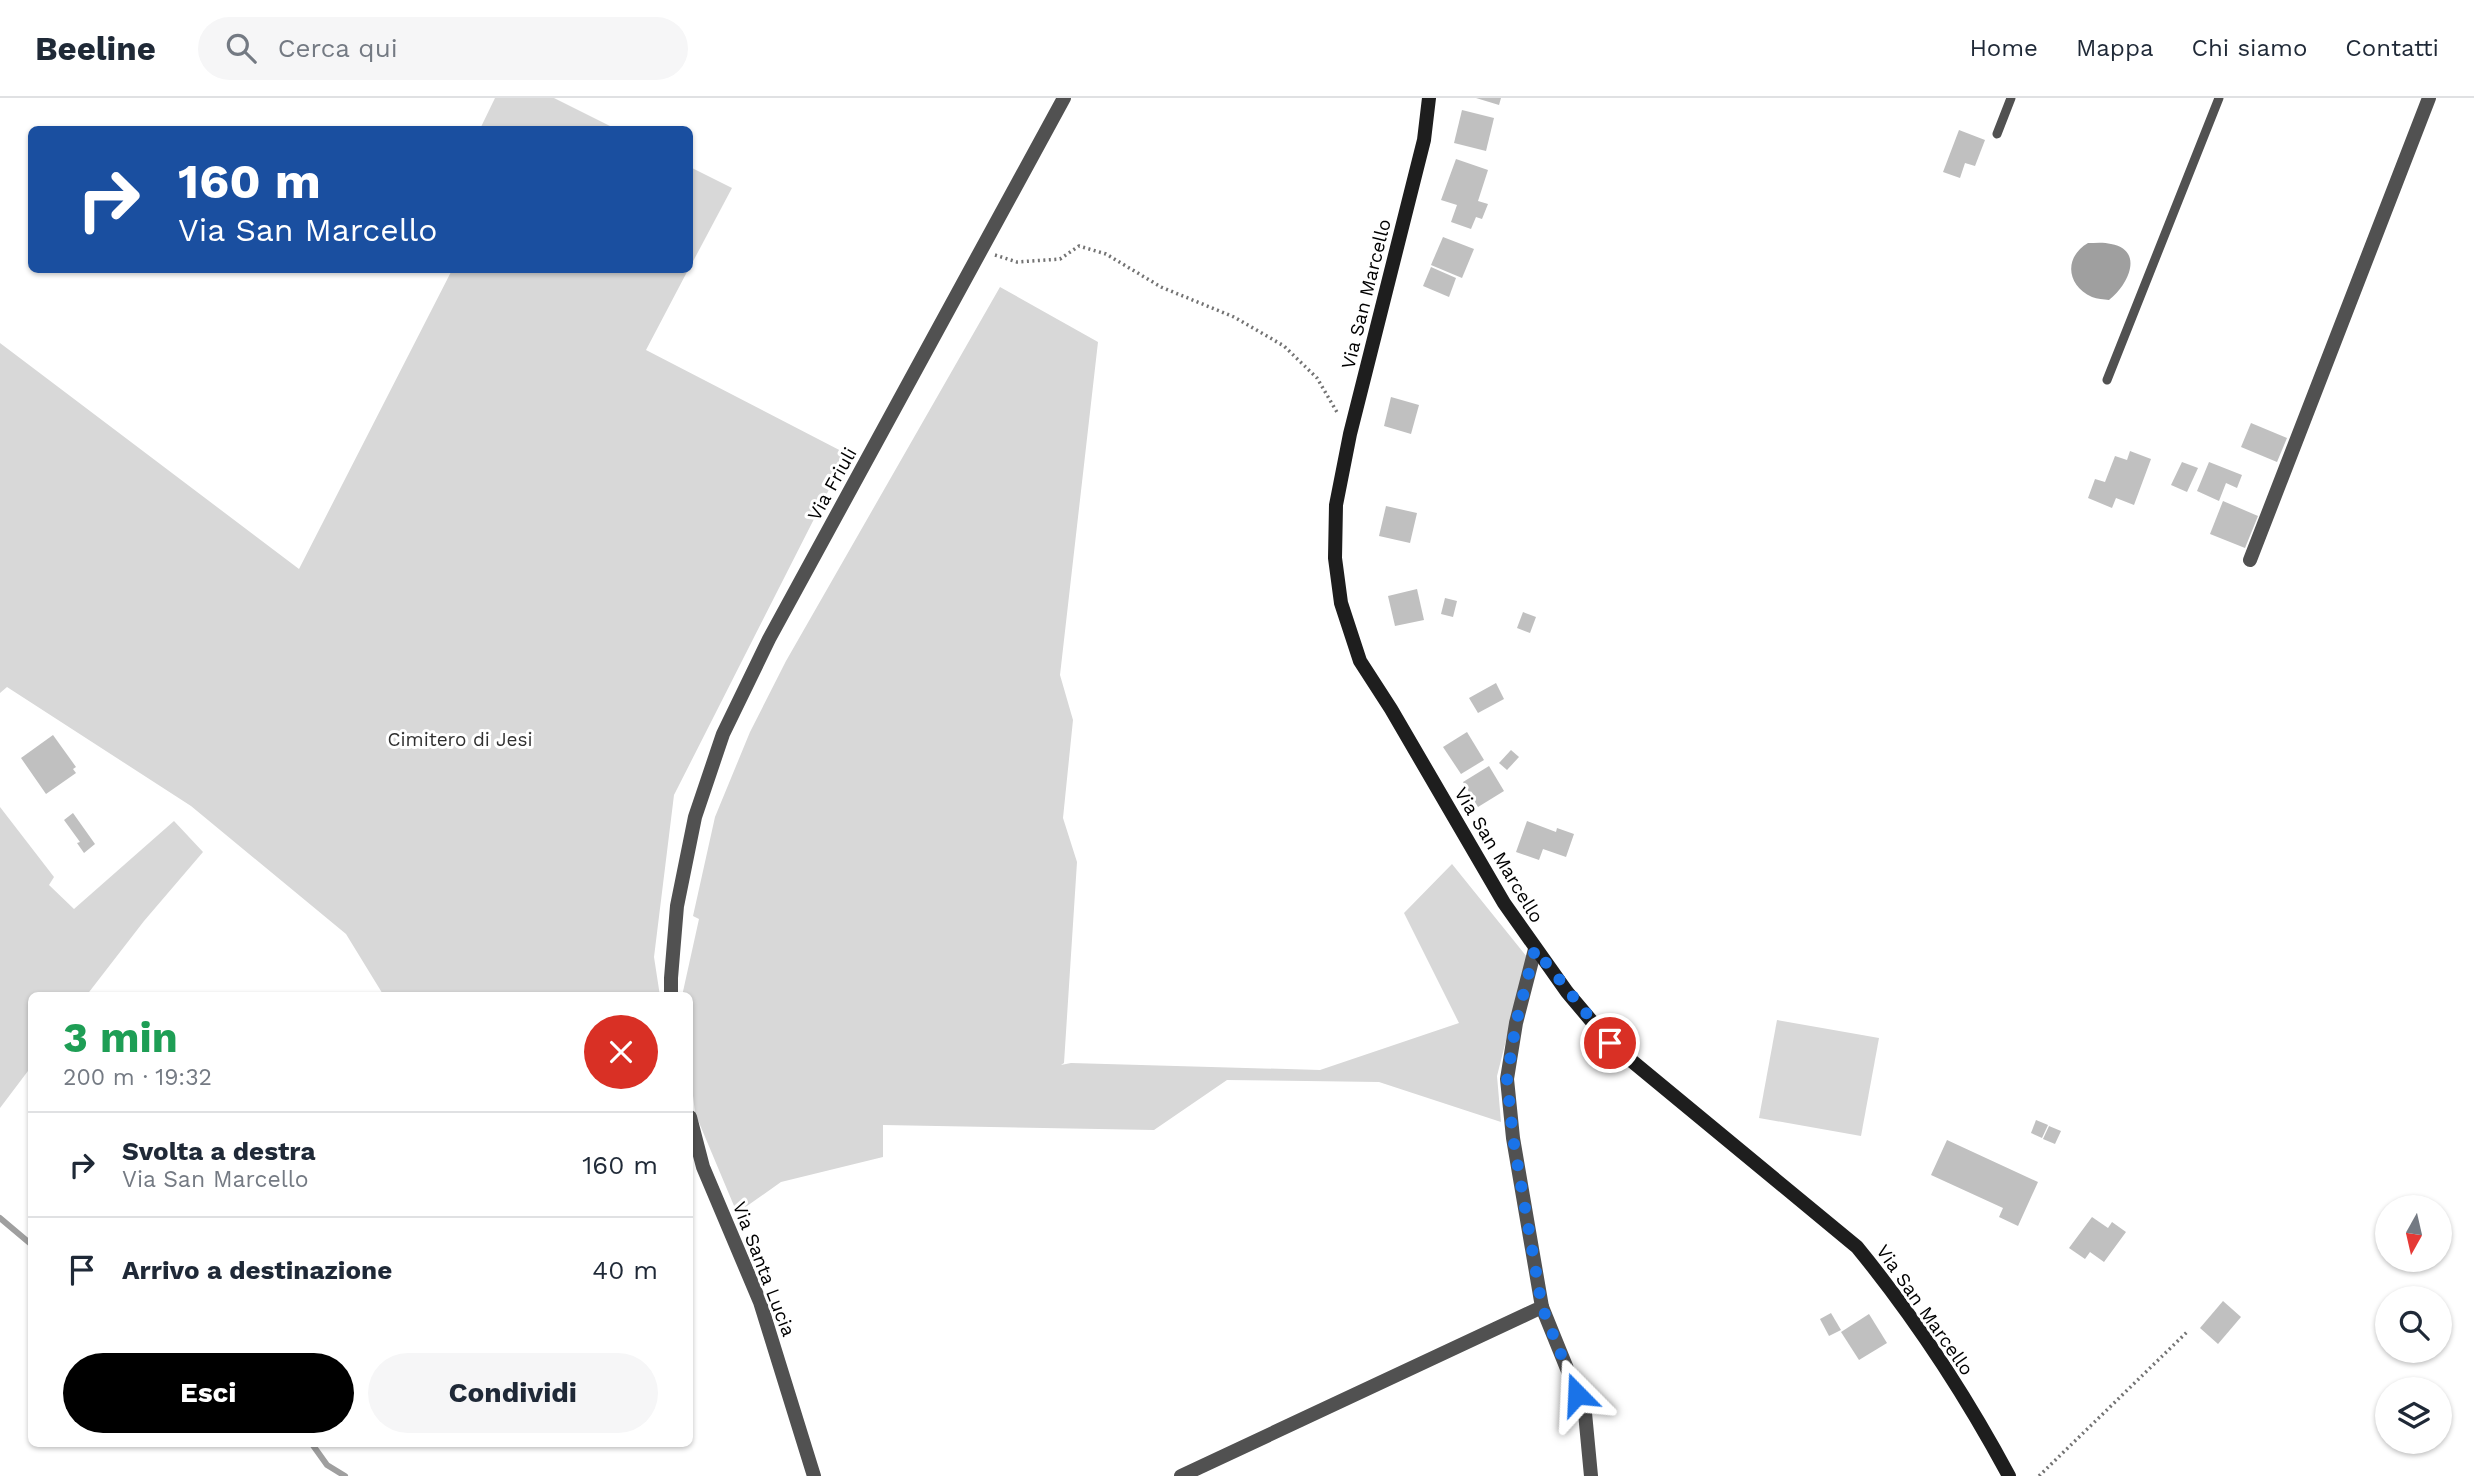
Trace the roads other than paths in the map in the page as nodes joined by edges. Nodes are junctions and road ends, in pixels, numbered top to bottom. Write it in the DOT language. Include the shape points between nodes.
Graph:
graph roads {
  1 [pos="1064,98"];
  2 [pos="1429,98"];
  3 [pos="2011,98"];
  4 [pos="2218,98"];
  5 [pos="2429,98"];
  6 [pos="1997,134"];
  7 [pos="2107,380"];
  8 [pos="2250,560"];
  9 [pos="1535,949"];
  10 [pos="671,992"];
  11 [pos="693,1128"];
  12 [pos="1542,1307"];
  13 [pos="814,1476"];
  14 [pos="1181,1476"];
  15 [pos="1591,1476"];
  16 [pos="2009,1476"];
  1 -- 10 [label="street, Via Friuli" via="769,639 723,734 695,817 677,906"];
  2 -- 9 [label="main road, Via San Marcello" via="1424,140 1350,433 1336,505 1335,558 1341,603 1360,660"];
  3 -- 6 [label="lane"];
  4 -- 7 [label="lane"];
  5 -- 8 [label="street"];
  9 -- 12 [label="street" via="1507,1079"];
  9 -- 16 [label="main road, Via San Marcello" via="1610,1043 1857,1247 1929,1343"];
  11 -- 13 [label="street, Via Santa Lucia" via="704,1167 760,1302"];
  12 -- 14 [label="street"];
  12 -- 15 [label="street" via="1585,1413"];
}
